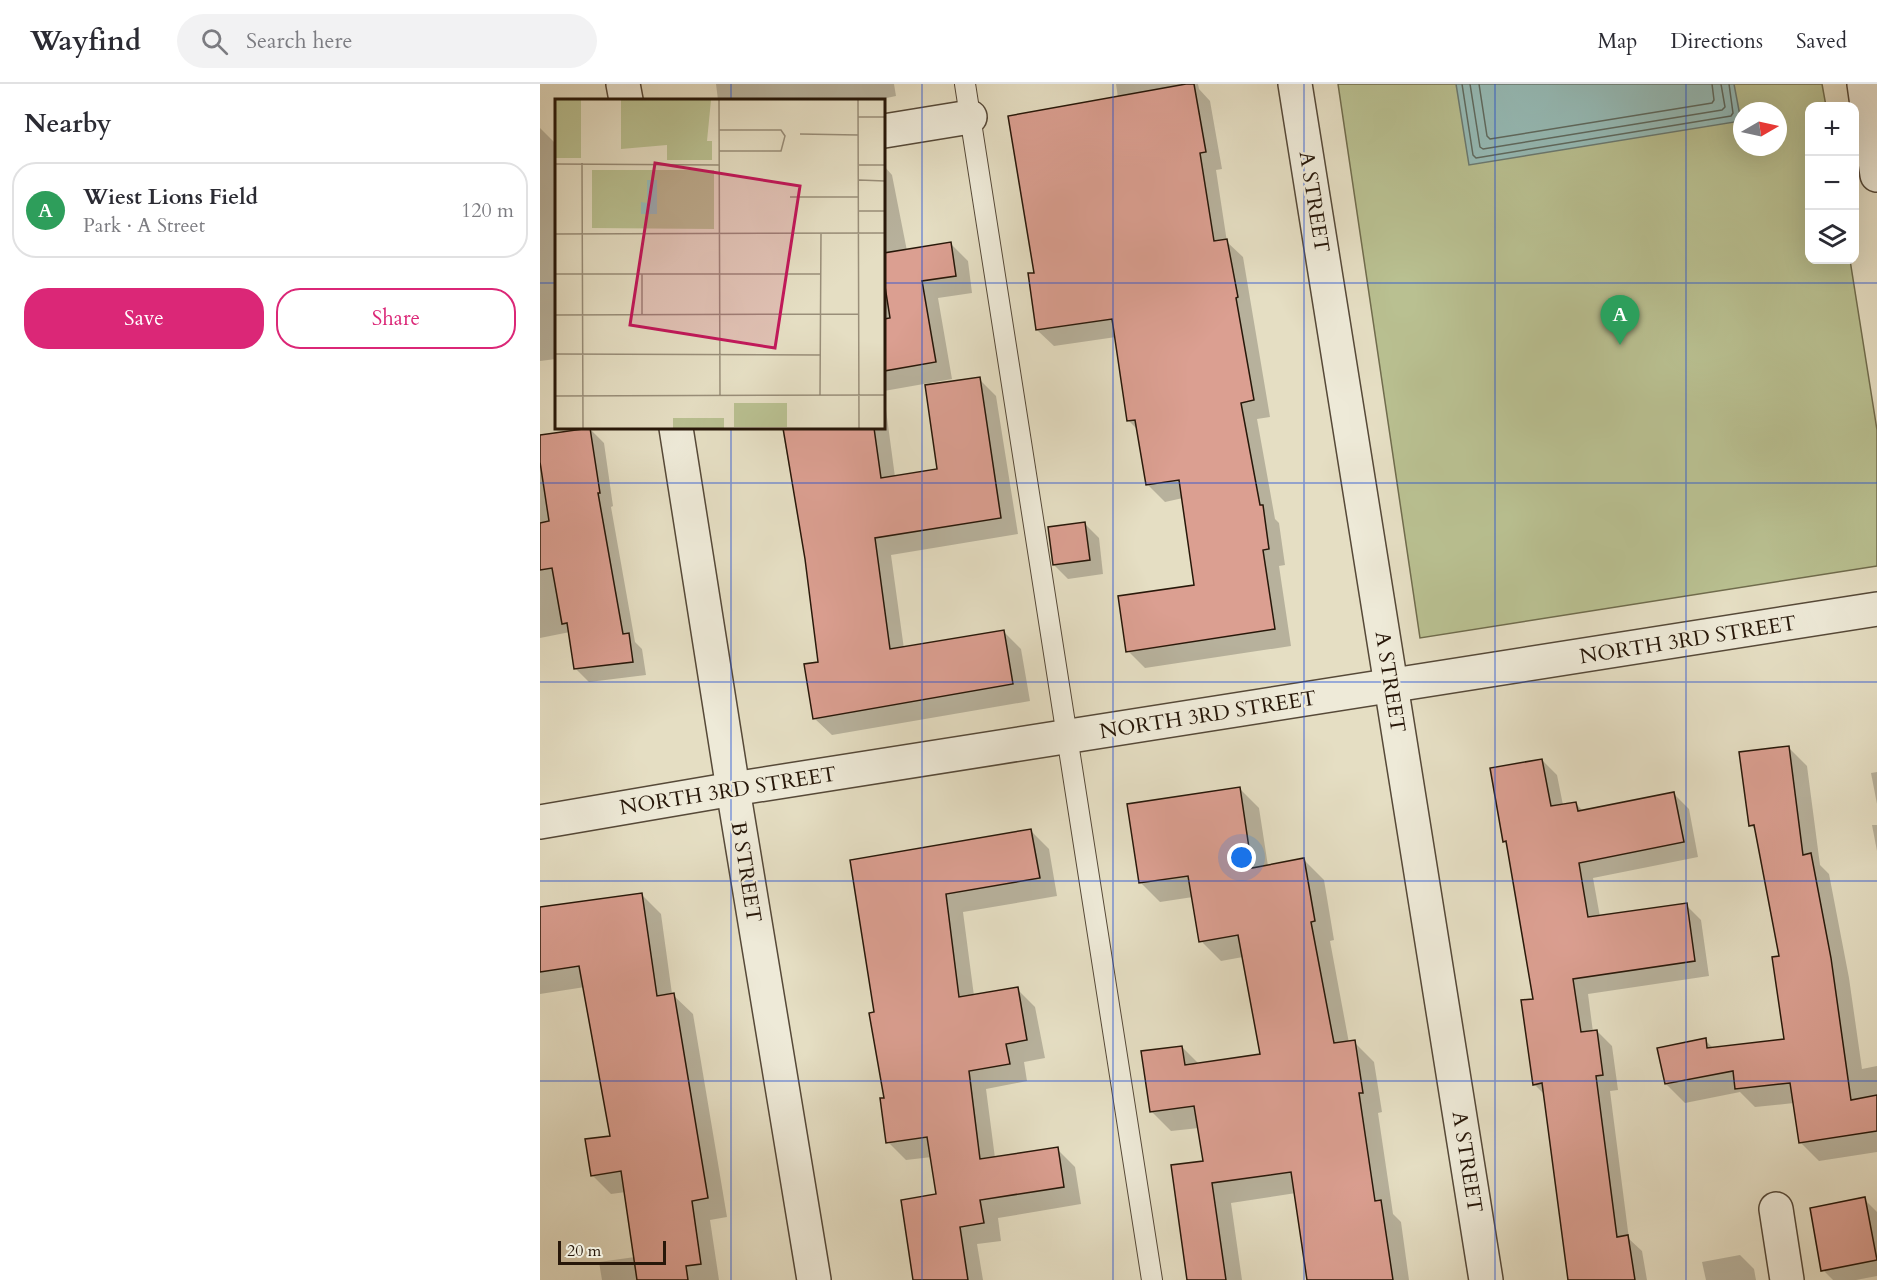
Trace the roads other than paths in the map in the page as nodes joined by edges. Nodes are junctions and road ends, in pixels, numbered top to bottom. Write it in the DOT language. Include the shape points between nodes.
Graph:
graph roads {
  1 [pos="623,84"];
  2 [pos="965,84"];
  3 [pos="1295,84"];
  4 [pos="1864,84"];
  5 [pos="626,99"];
  6 [pos="970,117"];
  7 [pos="885,131"];
  8 [pos="1877,175"];
  9 [pos="676,429"];
  10 [pos="1877,609"];
  11 [pos="1391,687"];
  12 [pos="1066,737"];
  13 [pos="733,789"];
  14 [pos="540,822"];
  15 [pos="1776,1209"];
  16 [pos="814,1280"];
  17 [pos="1152,1280"];
  18 [pos="1486,1280"];
  19 [pos="1787,1280"];
  1 -- 5 [label="street"];
  2 -- 6 [label="lane"];
  3 -- 11 [label="street, A STREET"];
  4 -- 8 [label="street"];
  6 -- 7 [label="street"];
  6 -- 12 [label="lane"];
  9 -- 13 [label="street, B STREET"];
  10 -- 11 [label="street, NORTH 3RD STREET"];
  11 -- 12 [label="street, NORTH 3RD STREET"];
  11 -- 18 [label="street, A STREET"];
  12 -- 13 [label="street, NORTH 3RD STREET"];
  12 -- 17 [label="lane"];
  13 -- 14 [label="street, NORTH 3RD STREET"];
  13 -- 16 [label="street, B STREET"];
  15 -- 19 [label="street"];
}
